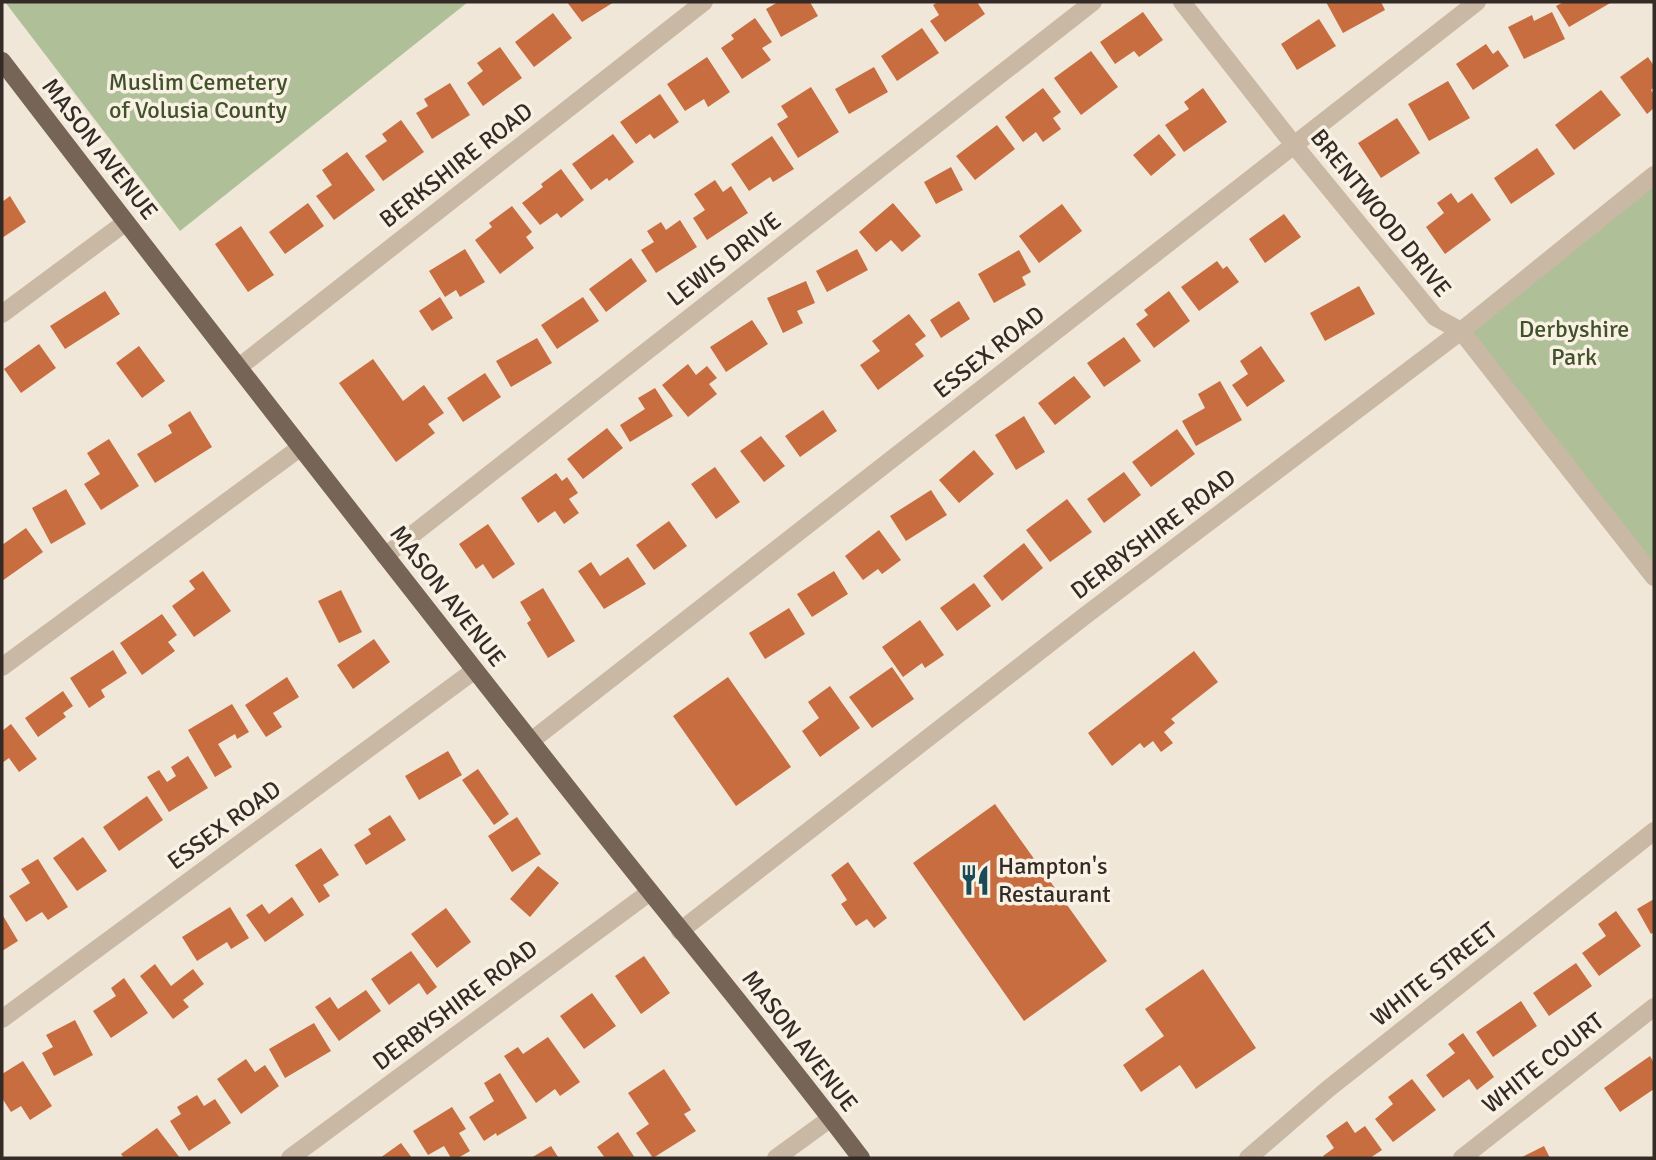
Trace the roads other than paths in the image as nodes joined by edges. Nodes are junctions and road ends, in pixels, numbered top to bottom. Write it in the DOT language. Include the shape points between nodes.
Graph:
graph roads {
  1 [pos="704,2"];
  2 [pos="1093,2"];
  3 [pos="1182,2"];
  4 [pos="1477,2"];
  5 [pos="2,61"];
  6 [pos="1294,145"];
  7 [pos="1654,175"];
  8 [pos="126,222"];
  9 [pos="2,314"];
  10 [pos="1461,331"];
  11 [pos="239,367"];
  12 [pos="301,447"];
  13 [pos="385,556"];
  14 [pos="1654,577"];
  15 [pos="2,667"];
  16 [pos="475,670"];
  17 [pos="531,741"];
  18 [pos="1654,831"];
  19 [pos="650,892"];
  20 [pos="680,931"];
  21 [pos="1654,1007"];
  22 [pos="2,1019"];
  23 [pos="831,1118"];
  24 [pos="290,1158"];
  25 [pos="776,1158"];
  26 [pos="861,1158"];
  27 [pos="1248,1158"];
  28 [pos="1462,1158"];
  1 -- 11 [label="street, BERKSHIRE ROAD"];
  2 -- 13 [label="street, LEWIS DRIVE"];
  3 -- 6 [label="street, BRENTWOOD DRIVE"];
  4 -- 6 [label="street, ESSEX ROAD"];
  5 -- 8 [label="main road, MASON AVENUE"];
  6 -- 10 [label="street, BRENTWOOD DRIVE" via="1435,317"];
  6 -- 17 [label="street, ESSEX ROAD"];
  7 -- 10 [label="street, DERBYSHIRE ROAD"];
  8 -- 9 [label="street"];
  8 -- 11 [label="main road, MASON AVENUE"];
  10 -- 14 [label="street, BRENTWOOD DRIVE"];
  10 -- 20 [label="street, DERBYSHIRE ROAD"];
  11 -- 12 [label="main road, MASON AVENUE"];
  12 -- 13 [label="main road, MASON AVENUE"];
  12 -- 15 [label="street"];
  13 -- 16 [label="main road, MASON AVENUE"];
  16 -- 17 [label="main road, MASON AVENUE"];
  16 -- 22 [label="street, ESSEX ROAD"];
  17 -- 19 [label="main road, MASON AVENUE"];
  18 -- 27 [label="street, WHITE STREET"];
  19 -- 20 [label="main road, MASON AVENUE"];
  19 -- 24 [label="street, DERBYSHIRE ROAD"];
  20 -- 23 [label="main road, MASON AVENUE"];
  21 -- 28 [label="street, WHITE COURT"];
  23 -- 25 [label="street"];
  23 -- 26 [label="main road, MASON AVENUE"];
}
